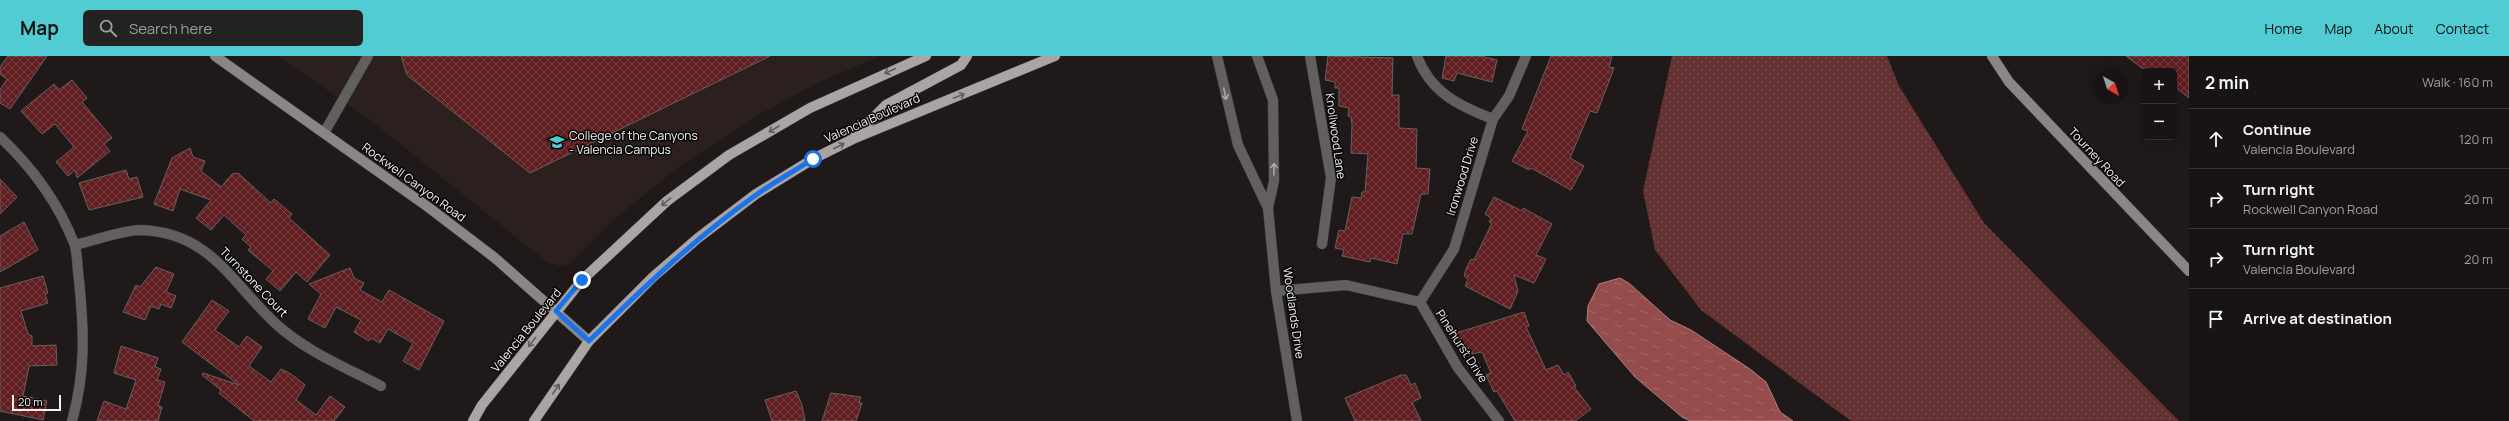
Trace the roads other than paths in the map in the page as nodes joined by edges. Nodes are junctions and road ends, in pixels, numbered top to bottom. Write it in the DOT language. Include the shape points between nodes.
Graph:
graph roads {
  1 [pos="215,56"];
  2 [pos="368,56"];
  3 [pos="926,56"];
  4 [pos="967,56"];
  5 [pos="1055,56"];
  6 [pos="1217,56"];
  7 [pos="1257,56"];
  8 [pos="1310,56"];
  9 [pos="1417,56"];
  10 [pos="1526,56"];
  11 [pos="1992,56"];
  12 [pos="1493,119"];
  13 [pos="324,133"];
  14 [pos="0,137"];
  15 [pos="853,139"];
  16 [pos="1268,208"];
  17 [pos="1322,244"];
  18 [pos="75,245"];
  19 [pos="2189,272"];
  20 [pos="1276,292"];
  21 [pos="1420,302"];
  22 [pos="556,311"];
  23 [pos="589,341"];
  24 [pos="381,386"];
  25 [pos="72,421"];
  26 [pos="473,421"];
  27 [pos="534,421"];
  28 [pos="1296,421"];
  29 [pos="1499,421"];
  1 -- 13 [label="street, Rockwell Canyon Road"];
  2 -- 13 [label="street"];
  3 -- 22 [label="main road, Valencia Boulevard, one-way" via="810,108 729,155 667,201 582,280"];
  4 -- 15 [label="main road" via="960,65 886,105"];
  15 -- 5 [label="main road, Valencia Boulevard, one-way"];
  6 -- 16 [label="street, Woodlands Drive, one-way" via="1238,145"];
  16 -- 7 [label="street, Woodlands Drive, one-way" via="1274,181 1273,100"];
  8 -- 17 [label="street, Knollwood Lane" via="1331,178"];
  9 -- 12 [label="street" via="1422,70 1443,94 1463,107"];
  10 -- 12 [label="street, Ironwood Drive" via="1509,96"];
  11 -- 19 [label="street, Tourney Road" via="2009,82"];
  12 -- 21 [label="street, Ironwood Drive" via="1454,249"];
  13 -- 22 [label="street, Rockwell Canyon Road" via="495,258"];
  14 -- 18 [label="street" via="20,155 51,196"];
  23 -- 15 [label="main road, Valencia Boulevard, one-way" via="698,238 756,194 813,159"];
  16 -- 20 [label="street, Woodlands Drive"];
  18 -- 24 [label="street, Turnstone Court" via="139,230 172,236 203,249 234,277 274,322 300,344"];
  18 -- 25 [label="street" via="84,329 83,370"];
  20 -- 21 [label="street" via="1346,285"];
  20 -- 28 [label="street, Woodlands Drive"];
  21 -- 29 [label="street, Pinehurst Drive" via="1458,368"];
  22 -- 23 [label="street, Rockwell Canyon Road"];
  22 -- 26 [label="main road, Valencia Boulevard, one-way" via="482,405"];
  27 -- 23 [label="main road, Valencia Boulevard, one-way"];
}
